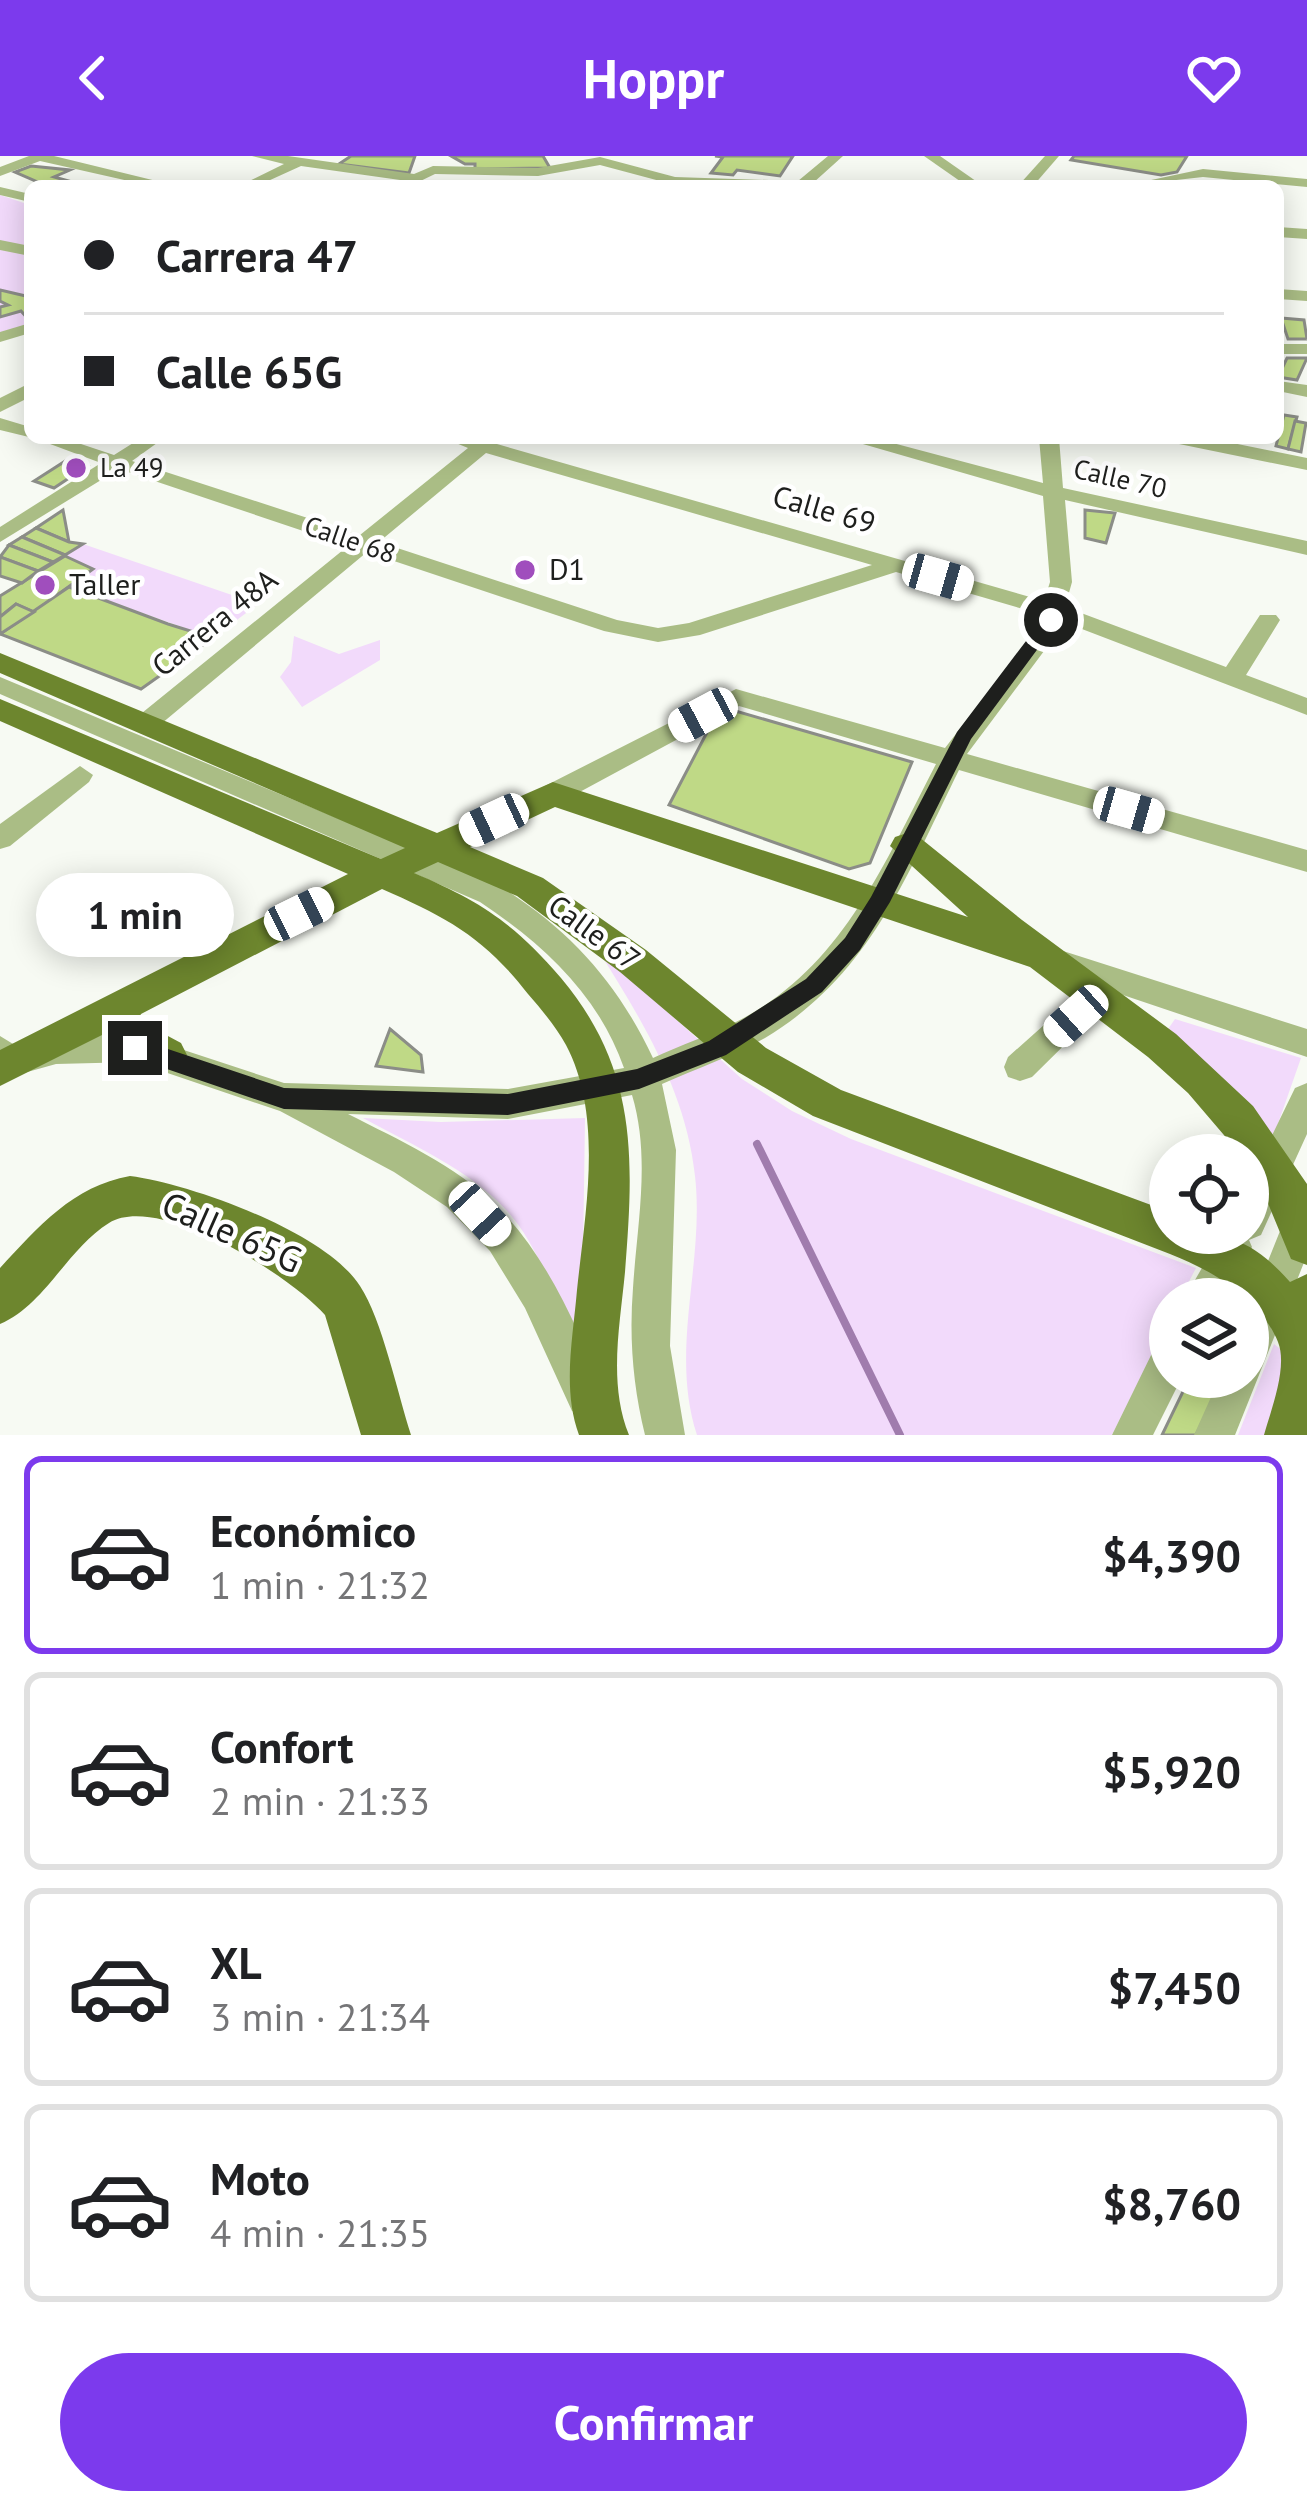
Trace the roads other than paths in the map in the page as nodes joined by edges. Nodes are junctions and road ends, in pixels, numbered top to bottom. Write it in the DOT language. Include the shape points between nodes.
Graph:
graph roads {
  1 [pos="40,156"];
  2 [pos="259,156"];
  3 [pos="836,156"];
  4 [pos="920,156"];
  5 [pos="931,156"];
  6 [pos="1205,156"];
  7 [pos="601,158"];
  8 [pos="298,162"];
  9 [pos="428,170"];
  10 [pos="0,172"];
  11 [pos="144,180"];
  12 [pos="259,180"];
  13 [pos="545,180"];
  14 [pos="571,180"];
  15 [pos="672,180"];
  16 [pos="810,180"];
  17 [pos="955,180"];
  18 [pos="967,180"];
  19 [pos="1186,180"];
  20 [pos="1202,180"];
  21 [pos="1274,180"];
  22 [pos="62,444"];
  23 [pos="144,444"];
  24 [pos="486,444"];
  25 [pos="495,444"];
  26 [pos="874,444"];
  27 [pos="1049,444"];
  28 [pos="1209,444"];
  29 [pos="116,462"];
  30 [pos="1307,464"];
  31 [pos="1050,491"];
  32 [pos="0,536"];
  33 [pos="362,545"];
  34 [pos="1307,548"];
  35 [pos="896,565"];
  36 [pos="1054,611"];
  37 [pos="1268,620"];
  38 [pos="0,662"];
  39 [pos="1231,679"];
  40 [pos="0,685"];
  41 [pos="1307,706"];
  42 [pos="0,709"];
  43 [pos="146,723"];
  44 [pos="951,759"];
  45 [pos="80,775"];
  46 [pos="553,794"];
  47 [pos="0,839"];
  48 [pos="907,846"];
  49 [pos="1307,862"];
  50 [pos="879,902"];
  51 [pos="1045,957"];
  52 [pos="1101,993"];
  53 [pos="135,995"];
  54 [pos="1307,1043"];
  55 [pos="167,1055"];
  56 [pos="4,1060"];
  57 [pos="1020,1067"];
  58 [pos="284,1098"];
  59 [pos="1307,1098"];
  60 [pos="1278,1168"];
  61 [pos="1269,1184"];
  62 [pos="1306,1224"];
  63 [pos="1149,1225"];
  64 [pos="1253,1254"];
  65 [pos="0,1301"];
  66 [pos="1295,1310"];
  67 [pos="1269,1338"];
  68 [pos="1150,1398"];
  69 [pos="1231,1398"];
  70 [pos="601,1428"];
  71 [pos="386,1435"];
  72 [pos="665,1435"];
  73 [pos="1132,1435"];
  74 [pos="1214,1435"];
  75 [pos="1289,1435"];
  1 -- 10 [label="street"];
  1 -- 11 [label="street"];
  2 -- 8 [label="street"];
  3 -- 16 [label="street"];
  4 -- 17 [label="street"];
  5 -- 18 [label="street"];
  6 -- 19 [label="street"];
  7 -- 9 [label="street" via="538,172"];
  7 -- 14 [label="street"];
  7 -- 15 [label="street"];
  8 -- 9 [label="street"];
  8 -- 12 [label="street"];
  9 -- 13 [label="street"];
  20 -- 21 [label="street"];
  22 -- 29 [label="street, Calle 68"];
  23 -- 29 [label="street"];
  24 -- 33 [label="street, Carrera 48A"];
  25 -- 35 [label="street, Calle 69"];
  26 -- 31 [label="street, Calle 70"];
  27 -- 31 [label="street"];
  28 -- 30 [label="street"];
  29 -- 32 [label="street"];
  29 -- 33 [label="street, Calle 68"];
  31 -- 34 [label="street, Calle 70"];
  31 -- 36 [label="street" via="1061,582"];
  33 -- 35 [label="street, Calle 68" via="658,635"];
  33 -- 43 [label="street, Carrera 48A"];
  35 -- 36 [label="street, Calle 69"];
  36 -- 39 [label="street, Calle 69"];
  36 -- 44 [label="street"];
  37 -- 39 [label="street"];
  38 -- 43 [label="main road, Calle 67"];
  39 -- 41 [label="street, Calle 69"];
  40 -- 72 [label="street" via="490,894 574,956 619,1016 651,1101 659,1194 649,1376"];
  42 -- 70 [label="main road, Calle 67" via="461,908 499,934 538,978 584,1041 604,1105 594,1373"];
  43 -- 63 [label="main road, Calle 67" via="530,887 752,1060 826,1103"];
  44 -- 46 [label="street" via="736,698"];
  44 -- 48 [label="street"];
  44 -- 49 [label="street"];
  45 -- 47 [label="street"];
  46 -- 50 [label="main road"];
  46 -- 53 [label="main road"];
  48 -- 50 [label="street"];
  48 -- 51 [label="main road"];
  50 -- 51 [label="main road"];
  50 -- 58 [label="street" via="814,986 752,1029 679,1064 596,1090 508,1104"];
  51 -- 52 [label="main road"];
  51 -- 54 [label="street"];
  52 -- 57 [label="street"];
  52 -- 60 [label="main road"];
  53 -- 55 [label="main road" via="117,1027"];
  53 -- 56 [label="main road"];
  55 -- 56 [label="street" via="56,1050"];
  55 -- 58 [label="street"];
  58 -- 70 [label="street" via="412,1166 480,1214 516,1259"];
  59 -- 60 [label="street"];
  60 -- 61 [label="street"];
  60 -- 62 [label="main road"];
  62 -- 66 [label="street"];
  64 -- 66 [label="main road, Calle 67"];
  65 -- 71 [label="main road, Calle 65G" via="110,1199 170,1199 334,1285"];
  66 -- 67 [label="street"];
  66 -- 75 [label="main road" via="1300,1394"];
  68 -- 73 [label="street"];
  69 -- 74 [label="street"];
}
